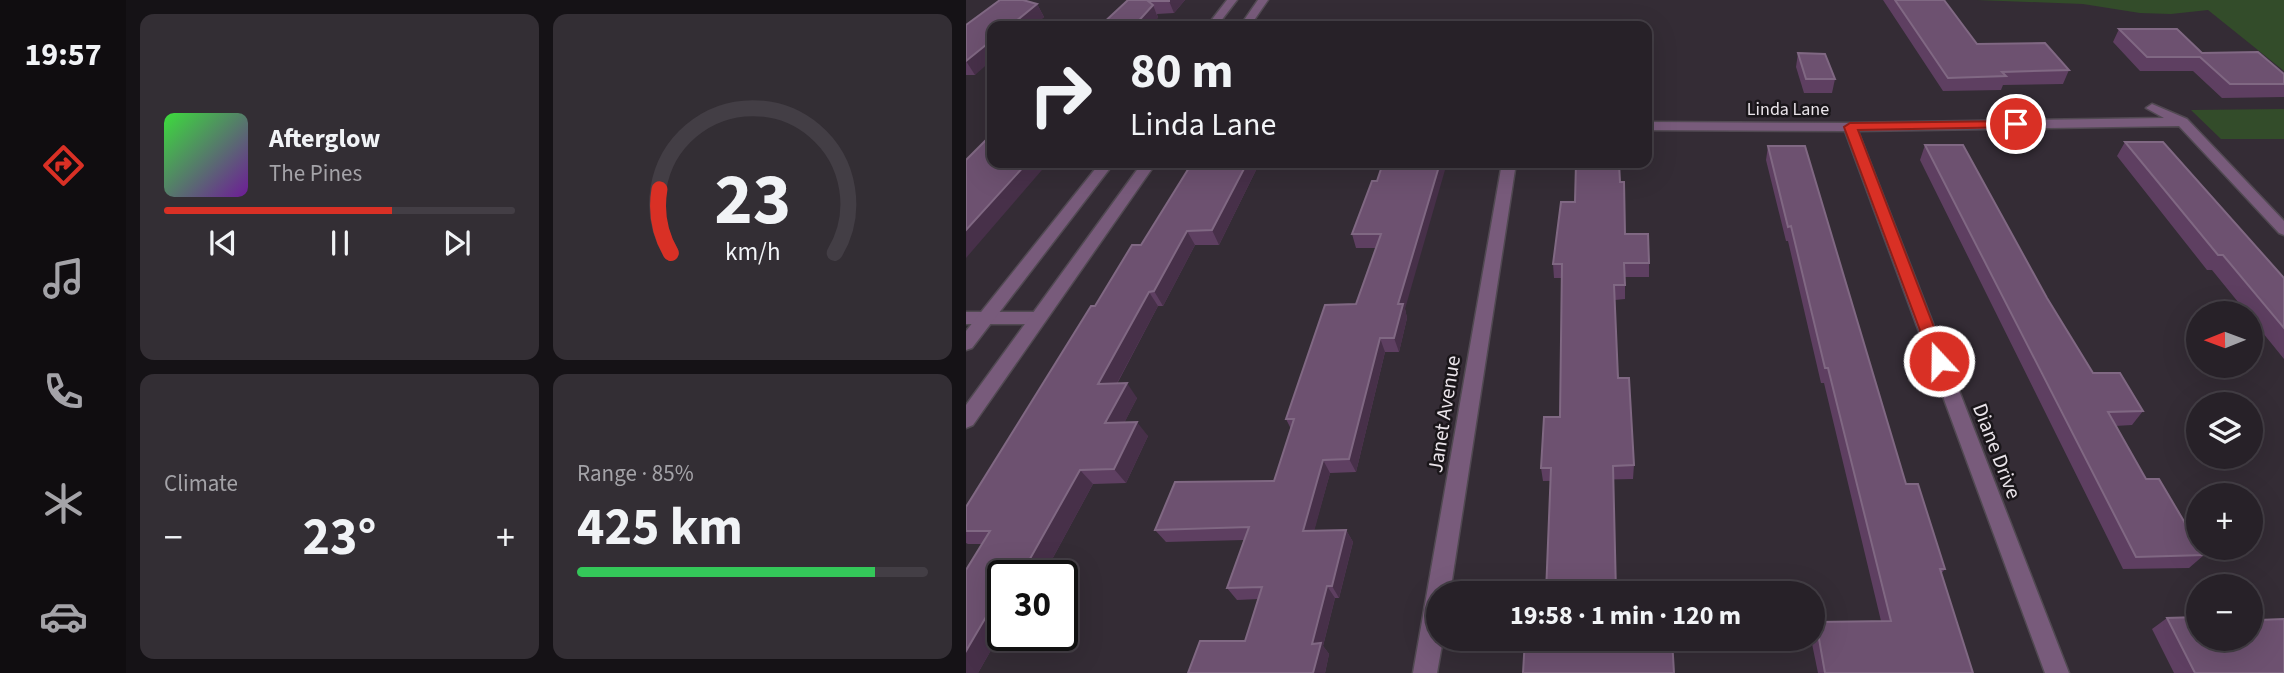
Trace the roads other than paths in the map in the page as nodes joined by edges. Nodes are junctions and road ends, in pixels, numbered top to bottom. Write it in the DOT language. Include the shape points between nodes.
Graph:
graph roads {
  1 [pos="1232,0"];
  2 [pos="1263,0"];
  3 [pos="1216,21"];
  4 [pos="1248,21"];
  5 [pos="2152,108"];
  6 [pos="2182,122"];
  7 [pos="1652,126"];
  8 [pos="1850,127"];
  9 [pos="1103,168"];
  10 [pos="1145,168"];
  11 [pos="1508,168"];
  12 [pos="2284,230"];
  13 [pos="966,318"];
  14 [pos="985,318"];
  15 [pos="1038,318"];
  16 [pos="966,343"];
  17 [pos="966,420"];
  18 [pos="1424,673"];
  19 [pos="2057,673"];
  1 -- 3 [label="street"];
  2 -- 4 [label="street"];
  5 -- 6 [label="street"];
  6 -- 8 [label="street, Linda Lane"];
  6 -- 12 [label="street"];
  7 -- 8 [label="street, Linda Lane"];
  8 -- 19 [label="street, Diane Drive"];
  9 -- 14 [label="street"];
  10 -- 15 [label="street"];
  11 -- 18 [label="street, Janet Avenue"];
  13 -- 14 [label="street"];
  14 -- 15 [label="street"];
  14 -- 16 [label="street"];
  15 -- 17 [label="street"];
}
